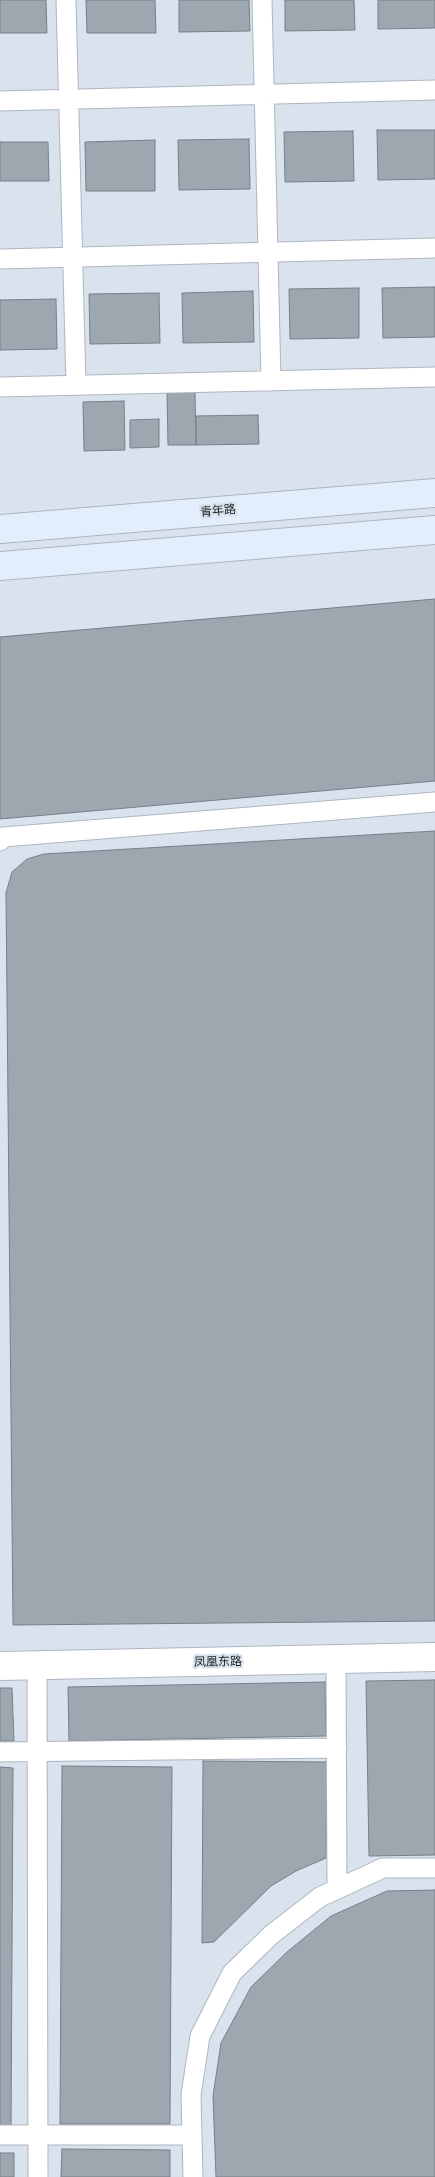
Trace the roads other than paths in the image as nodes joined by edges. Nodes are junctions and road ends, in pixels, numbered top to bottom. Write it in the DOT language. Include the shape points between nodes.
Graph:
graph roads {
  1 [pos="66,0"];
  2 [pos="262,0"];
  3 [pos="435,90"];
  4 [pos="264,94"];
  5 [pos="68,99"];
  6 [pos="0,101"];
  7 [pos="435,248"];
  8 [pos="268,252"];
  9 [pos="72,258"];
  10 [pos="0,259"];
  11 [pos="435,377"];
  12 [pos="271,381"];
  13 [pos="76,385"];
  14 [pos="0,387"];
  15 [pos="435,493"];
  16 [pos="0,528"];
  17 [pos="435,530"];
  18 [pos="0,566"];
  19 [pos="435,802"];
  20 [pos="0,841"];
  21 [pos="435,1657"];
  22 [pos="336,1660"];
  23 [pos="38,1665"];
  24 [pos="0,1666"];
  25 [pos="337,1748"];
  26 [pos="38,1751"];
  27 [pos="0,1752"];
  28 [pos="435,1868"];
  29 [pos="337,1889"];
  30 [pos="38,2134"];
  31 [pos="192,2134"];
  32 [pos="0,2135"];
  33 [pos="38,2177"];
  34 [pos="193,2177"];
  1 -- 5 [label="lane"];
  2 -- 4 [label="lane"];
  3 -- 4 [label="lane"];
  4 -- 5 [label="lane"];
  4 -- 8 [label="lane"];
  5 -- 6 [label="lane"];
  5 -- 9 [label="lane"];
  7 -- 8 [label="lane"];
  8 -- 9 [label="lane"];
  8 -- 12 [label="lane"];
  9 -- 10 [label="lane"];
  9 -- 13 [label="lane"];
  11 -- 12 [label="lane"];
  12 -- 13 [label="lane"];
  13 -- 14 [label="lane"];
  15 -- 16 [label="street, 青年路"];
  17 -- 18 [label="street"];
  19 -- 20 [label="lane" via="3,837"];
  21 -- 22 [label="street, 凤凰东路"];
  22 -- 23 [label="street, 凤凰东路"];
  22 -- 25 [label="lane"];
  23 -- 24 [label="street, 凤凰东路"];
  23 -- 26 [label="lane"];
  25 -- 26 [label="lane"];
  25 -- 29 [label="lane"];
  26 -- 27 [label="lane"];
  26 -- 30 [label="lane"];
  28 -- 29 [label="lane" via="383,1868"];
  29 -- 31 [label="lane" via="320,1897 271,1935 232,1973 200,2036 190,2095"];
  30 -- 31 [label="lane"];
  30 -- 32 [label="lane"];
  30 -- 33 [label="lane"];
  31 -- 34 [label="lane"];
}
